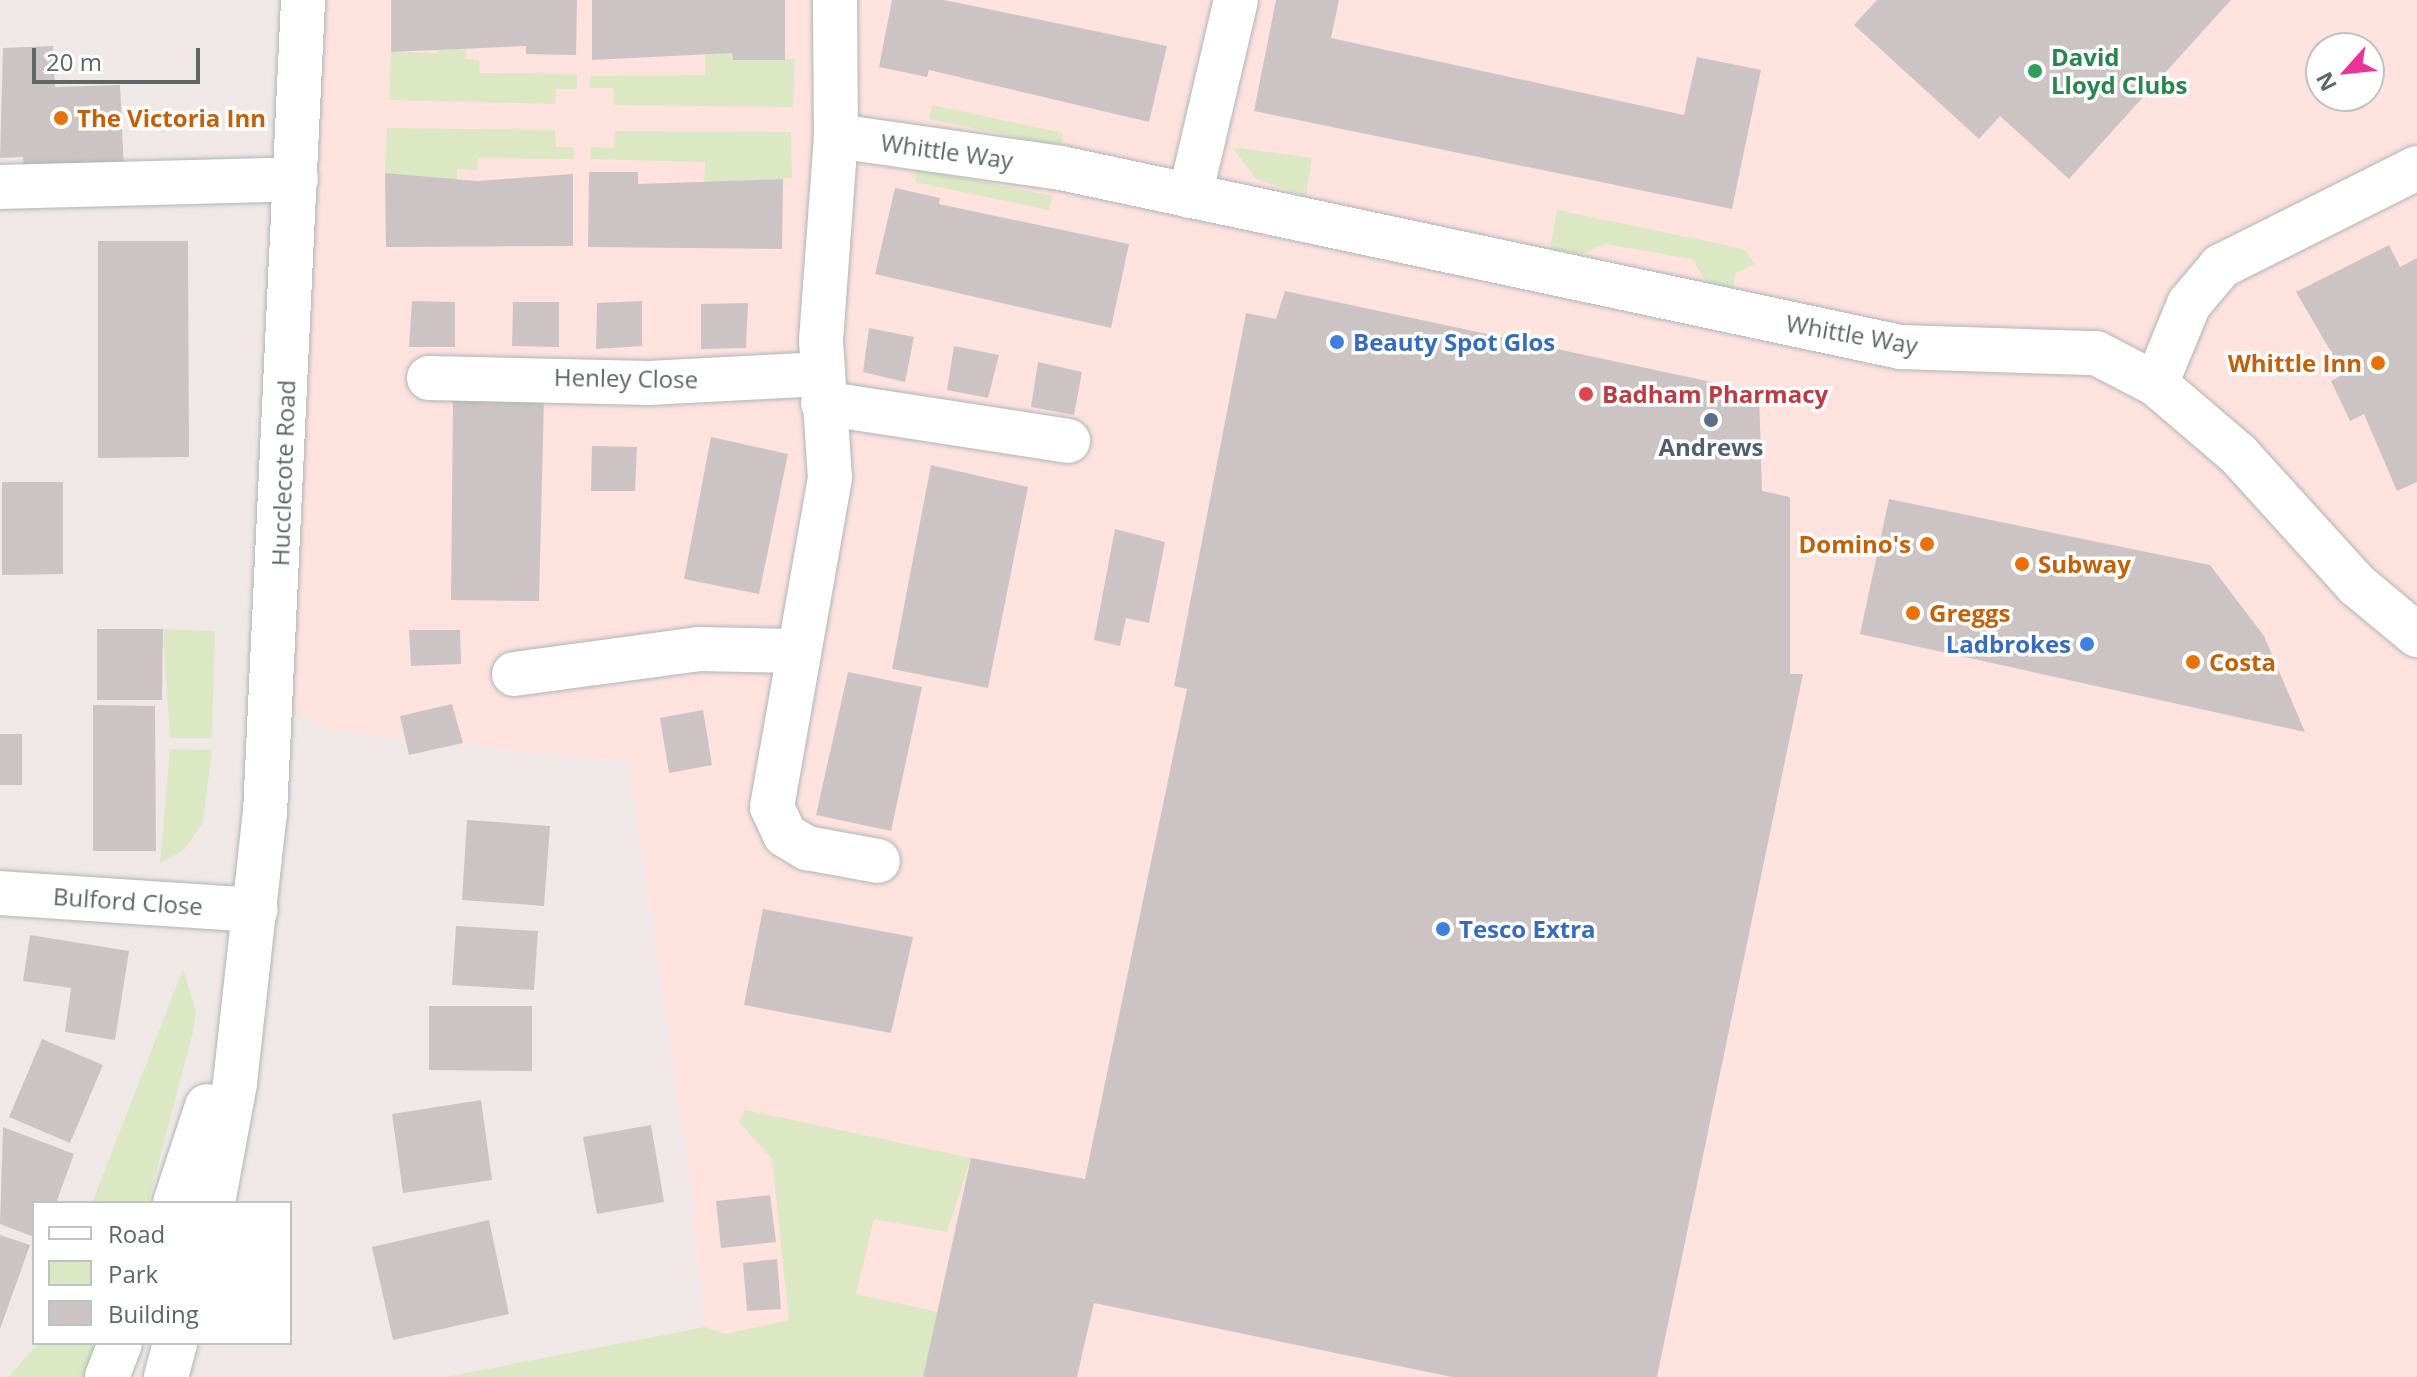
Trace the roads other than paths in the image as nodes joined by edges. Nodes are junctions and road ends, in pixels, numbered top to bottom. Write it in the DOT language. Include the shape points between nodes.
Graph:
graph roads {
  1 [pos="303,0"];
  2 [pos="835,0"];
  3 [pos="1236,0"];
  4 [pos="836,136"];
  5 [pos="2417,168"];
  6 [pos="296,179"];
  7 [pos="0,187"];
  8 [pos="1190,196"];
  9 [pos="429,378"];
  10 [pos="2156,384"];
  11 [pos="822,389"];
  12 [pos="1068,441"];
  13 [pos="2417,635"];
  14 [pos="798,651"];
  15 [pos="514,674"];
  16 [pos="878,861"];
  17 [pos="0,893"];
  18 [pos="253,928"];
  19 [pos="176,1201"];
  20 [pos="213,1201"];
  21 [pos="119,1345"];
  22 [pos="174,1345"];
  23 [pos="107,1377"];
  24 [pos="166,1377"];
  1 -- 6 [label="street, Hucclecote Road"];
  2 -- 4 [label="street"];
  3 -- 8 [label="street"];
  4 -- 8 [label="street, Whittle Way" via="945,148"];
  4 -- 11 [label="street"];
  5 -- 10 [label="street" via="2221,266 2189,304"];
  6 -- 7 [label="street"];
  6 -- 18 [label="street, Hucclecote Road" via="273,696"];
  8 -- 10 [label="street, Whittle Way" via="1900,347 2096,353"];
  9 -- 11 [label="street, Henley Close"];
  10 -- 13 [label="street, Whittle Way" via="2239,455 2357,585"];
  11 -- 12 [label="street, Henley Close"];
  11 -- 14 [label="street" via="830,478"];
  14 -- 15 [label="street" via="698,649"];
  14 -- 16 [label="street" via="772,807 785,835 807,848"];
  17 -- 18 [label="street, Bulford Close"];
  18 -- 19 [label="street, Hucclecote Road"];
  18 -- 20 [label="street, Hucclecote Road"];
  21 -- 23 [label="street"];
  22 -- 24 [label="street"];
}
